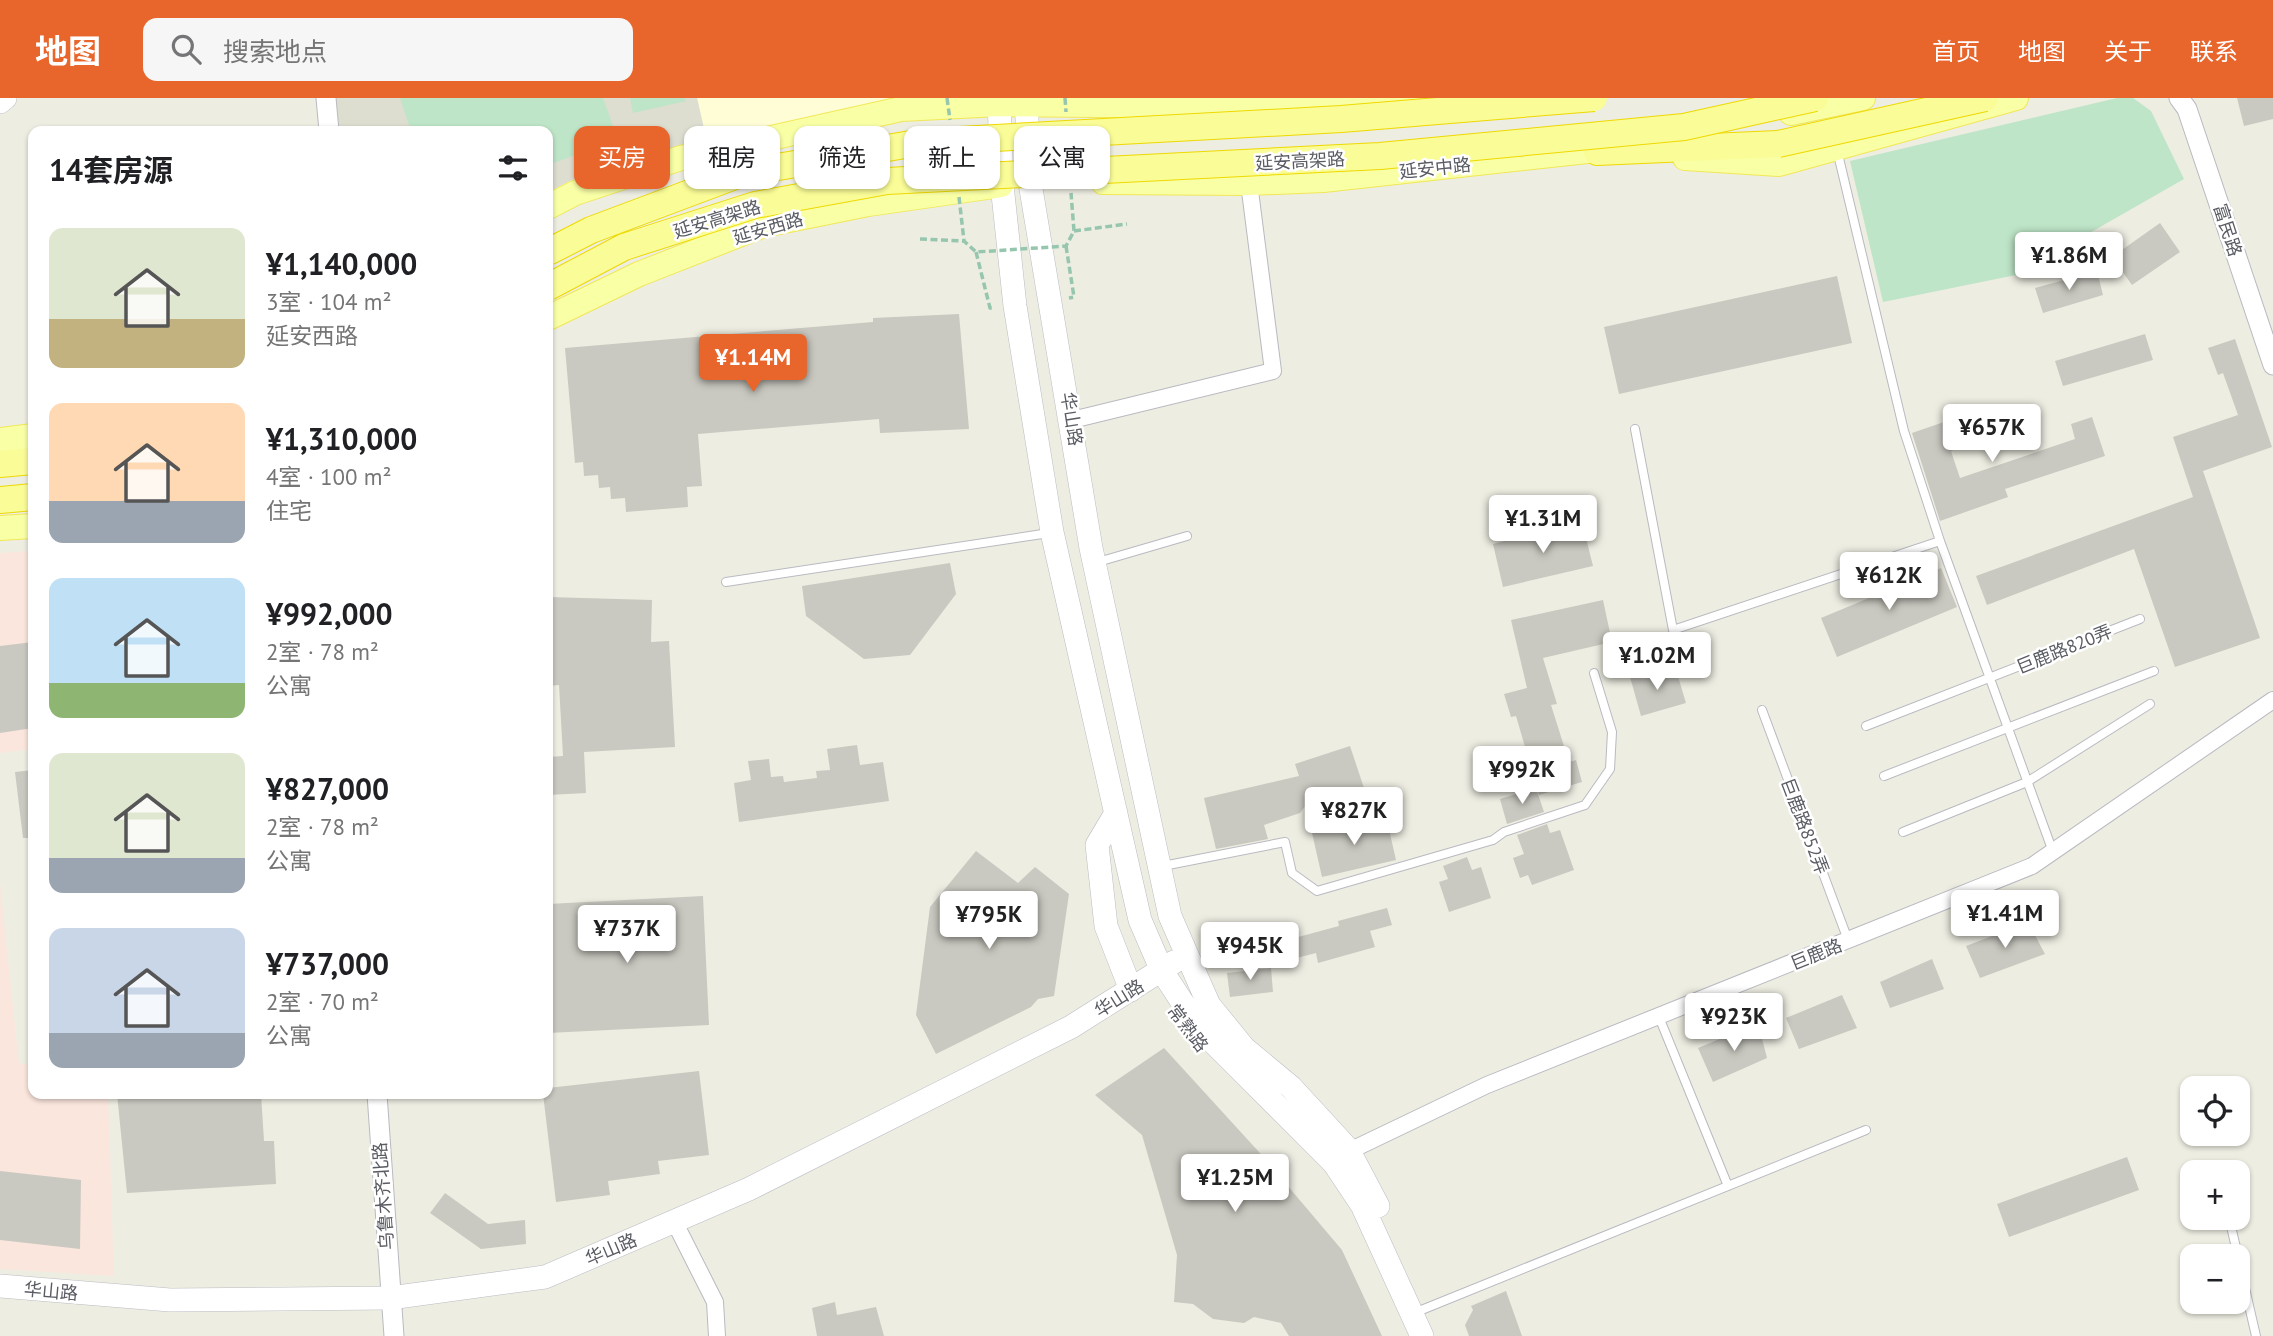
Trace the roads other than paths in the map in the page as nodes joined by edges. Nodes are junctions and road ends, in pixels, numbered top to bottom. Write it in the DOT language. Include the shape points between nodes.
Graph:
graph roads {
  1 [pos="5,98"];
  2 [pos="326,98"];
  3 [pos="1450,98"];
  4 [pos="1594,98"];
  5 [pos="1863,98"];
  6 [pos="1985,98"];
  7 [pos="2016,98"];
  8 [pos="2179,98"];
  9 [pos="999,101"];
  10 [pos="0,102"];
  11 [pos="1026,102"];
  12 [pos="1821,102"];
  13 [pos="329,126"];
  14 [pos="1027,126"];
  15 [pos="1837,149"];
  16 [pos="1598,152"];
  17 [pos="1110,183"];
  18 [pos="1249,183"];
  19 [pos="1014,184"];
  20 [pos="1002,185"];
  21 [pos="1031,189"];
  22 [pos="553,204"];
  23 [pos="553,249"];
  24 [pos="553,284"];
  25 [pos="553,315"];
  26 [pos="2273,365"];
  27 [pos="1072,419"];
  28 [pos="1635,429"];
  29 [pos="28,437"];
  30 [pos="0,440"];
  31 [pos="28,461"];
  32 [pos="0,464"];
  33 [pos="28,497"];
  34 [pos="0,500"];
  35 [pos="28,526"];
  36 [pos="0,528"];
  37 [pos="1052,533"];
  38 [pos="1186,536"];
  39 [pos="1940,541"];
  40 [pos="1095,563"];
  41 [pos="726,582"];
  42 [pos="2140,619"];
  43 [pos="2154,671"];
  44 [pos="1594,673"];
  45 [pos="1988,679"];
  46 [pos="2273,699"];
  47 [pos="2150,704"];
  48 [pos="1762,710"];
  49 [pos="1866,726"];
  50 [pos="2007,729"];
  51 [pos="1884,776"];
  52 [pos="2027,782"];
  53 [pos="1116,813"];
  54 [pos="1903,832"];
  55 [pos="2053,852"];
  56 [pos="1160,867"];
  57 [pos="1849,941"];
  58 [pos="1187,951"];
  59 [pos="1162,971"];
  60 [pos="1131,990"];
  61 [pos="1659,1017"];
  62 [pos="377,1099"];
  63 [pos="1866,1130"];
  64 [pos="1341,1156"];
  65 [pos="1728,1186"];
  66 [pos="674,1221"];
  67 [pos="1372,1226"];
  68 [pos="0,1286"];
  69 [pos="390,1298"];
  70 [pos="1420,1310"];
  71 [pos="2250,1310"];
  72 [pos="394,1336"];
  73 [pos="717,1336"];
  74 [pos="1422,1336"];
  75 [pos="1439,1336"];
  76 [pos="2256,1336"];
  1 -- 10 [label="main road"];
  2 -- 13 [label="street"];
  3 -- 11 [label="main road" via="1313,107"];
  4 -- 23 [label="highway, 延安高架路, bridge" via="1341,119 922,142 743,173 591,230"];
  5 -- 12 [label="main road, 延安中路"];
  6 -- 16 [label="highway, bridge" via="1778,144"];
  7 -- 15 [label="main road"];
  8 -- 26 [label="street, 富民路" via="2187,108"];
  9 -- 11 [label="main road"];
  9 -- 20 [label="main road, 华山路"];
  9 -- 22 [label="main road" via="901,109 681,158 575,192"];
  11 -- 14 [label="main road, 华山路"];
  12 -- 15 [label="lane"];
  12 -- 16 [label="main road, 延安中路"];
  12 -- 24 [label="highway, 延安高架路, bridge" via="1684,127 1380,156 887,181 755,205 624,247"];
  15 -- 16 [label="main road" via="1779,164"];
  15 -- 39 [label="lane" via="1903,431"];
  16 -- 18 [label="main road, 延安中路" via="1323,180"];
  17 -- 18 [label="main road, 延安中路"];
  18 -- 27 [label="street" via="1273,371"];
  19 -- 20 [label="main road, 延安中路"];
  20 -- 25 [label="main road, 延安西路" via="764,225 639,274"];
  20 -- 37 [label="main road, 华山路" via="1015,306"];
  21 -- 27 [label="main road, 华山路"];
  27 -- 40 [label="main road, 华山路"];
  28 -- 39 [label="lane" via="1673,630"];
  29 -- 30 [label="main road"];
  31 -- 32 [label="highway"];
  33 -- 34 [label="highway"];
  35 -- 36 [label="main road"];
  37 -- 41 [label="lane"];
  37 -- 53 [label="main road, 华山路"];
  38 -- 40 [label="lane"];
  39 -- 45 [label="lane"];
  40 -- 56 [label="main road, 华山路"];
  42 -- 45 [label="lane, 巨鹿路820弄"];
  43 -- 50 [label="lane"];
  44 -- 56 [label="lane" via="1612,732 1610,769 1585,805 1504,832 1493,840 1317,891 1292,873 1285,842"];
  45 -- 49 [label="lane, 巨鹿路820弄"];
  45 -- 50 [label="lane"];
  46 -- 55 [label="street, 巨鹿路"];
  47 -- 52 [label="lane"];
  48 -- 57 [label="lane, 巨鹿路852弄"];
  50 -- 51 [label="lane"];
  50 -- 52 [label="lane"];
  52 -- 54 [label="lane"];
  52 -- 55 [label="lane"];
  53 -- 59 [label="main road, 华山路" via="1140,919"];
  53 -- 60 [label="main road" via="1097,845 1106,926"];
  55 -- 57 [label="street, 巨鹿路" via="2021,871"];
  56 -- 58 [label="main road, 华山路" via="1170,916"];
  57 -- 61 [label="street, 巨鹿路"];
  58 -- 59 [label="main road, 华山路"];
  58 -- 64 [label="main road, 常熟路" via="1209,1005 1244,1048 1291,1087"];
  59 -- 60 [label="main road, 华山路"];
  59 -- 64 [label="main road, 常熟路" via="1199,1028"];
  59 -- 67 [label="main road, 常熟路" via="1161,993 1192,1039 1321,1170 1360,1223"];
  60 -- 66 [label="main road, 华山路" via="1071,1027 749,1189"];
  61 -- 64 [label="street, 巨鹿路" via="1487,1085"];
  61 -- 65 [label="lane"];
  62 -- 69 [label="street, 乌鲁木齐北路"];
  63 -- 65 [label="lane"];
  64 -- 67 [label="main road, 常熟路"];
  64 -- 70 [label="main road, 常熟路"];
  65 -- 70 [label="lane"];
  66 -- 69 [label="main road, 华山路" via="545,1277"];
  66 -- 73 [label="street" via="716,1303"];
  67 -- 70 [label="main road, 常熟路"];
  68 -- 69 [label="main road, 华山路" via="170,1300"];
  69 -- 72 [label="street, 乌鲁木齐北路"];
  70 -- 74 [label="main road, 常熟路"];
  70 -- 75 [label="main road, 常熟路"];
  71 -- 76 [label="lane"];
}
